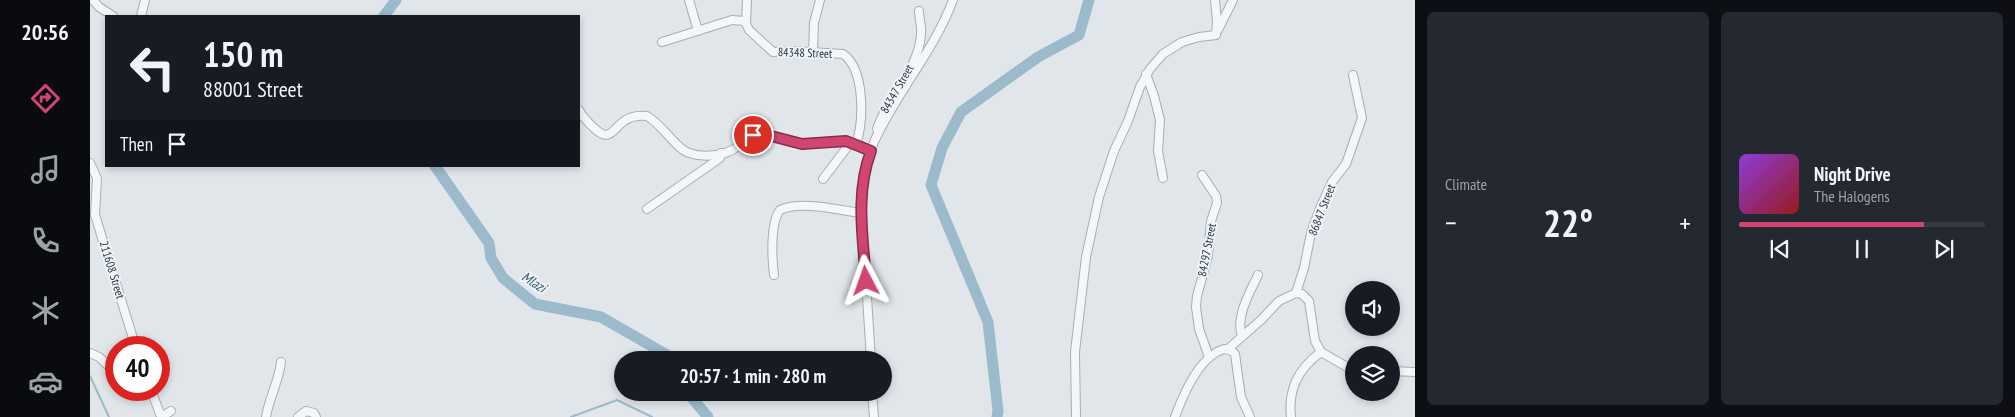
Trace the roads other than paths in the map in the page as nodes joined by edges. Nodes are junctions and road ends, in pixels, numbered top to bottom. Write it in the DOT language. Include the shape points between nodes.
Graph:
graph roads {
  1 [pos="93,0"];
  2 [pos="144,0"];
  3 [pos="689,0"];
  4 [pos="747,0"];
  5 [pos="820,0"];
  6 [pos="953,0"];
  7 [pos="1214,0"];
  8 [pos="1233,0"];
  9 [pos="919,11"];
  10 [pos="111,15"];
  11 [pos="141,15"];
  12 [pos="746,23"];
  13 [pos="698,31"];
  14 [pos="1217,32"];
  15 [pos="662,42"];
  16 [pos="813,52"];
  17 [pos="1146,74"];
  18 [pos="1353,75"];
  19 [pos="580,112"];
  20 [pos="856,144"];
  21 [pos="872,147"];
  22 [pos="721,154"];
  23 [pos="90,164"];
  24 [pos="1202,175"];
  25 [pos="1163,178"];
  26 [pos="823,179"];
  27 [pos="647,209"];
  28 [pos="860,213"];
  29 [pos="774,275"];
  30 [pos="1258,276"];
  31 [pos="1296,293"];
  32 [pos="132,336"];
  33 [pos="1242,336"];
  34 [pos="1228,349"];
  35 [pos="870,351"];
  36 [pos="1321,352"];
  37 [pos="90,353"];
  38 [pos="1209,357"];
  39 [pos="281,362"];
  40 [pos="105,363"];
  41 [pos="1345,366"];
  42 [pos="1400,371"];
  43 [pos="1415,372"];
  44 [pos="155,401"];
  45 [pos="873,401"];
  46 [pos="171,411"];
  47 [pos="266,417"];
  48 [pos="298,417"];
  49 [pos="316,417"];
  50 [pos="874,417"];
  51 [pos="1076,417"];
  52 [pos="1175,417"];
  53 [pos="1250,417"];
  54 [pos="1291,417"];
  1 -- 10 [label="street"];
  2 -- 11 [label="street"];
  3 -- 13 [label="street"];
  4 -- 12 [label="street"];
  5 -- 16 [label="street" via="814,23"];
  6 -- 21 [label="street" via="942,26"];
  7 -- 14 [label="street"];
  8 -- 14 [label="street"];
  9 -- 21 [label="street, 84347 Street" via="921,34 915,57 881,116"];
  12 -- 13 [label="street" via="732,20"];
  12 -- 16 [label="street, 84348 Street" via="753,35 773,52"];
  13 -- 15 [label="street"];
  14 -- 17 [label="street" via="1216,35 1190,39 1173,47"];
  16 -- 20 [label="street, 84348 Street" via="843,54 854,67 862,112"];
  17 -- 25 [label="street" via="1160,120 1158,151"];
  17 -- 51 [label="street" via="1104,179 1086,258 1074,352"];
  18 -- 31 [label="street, 86847 Street" via="1362,118 1346,164 1332,182 1321,206"];
  19 -- 22 [label="street" via="585,120 604,134 612,133 634,116 647,116 688,153"];
  20 -- 21 [label="street"];
  20 -- 22 [label="street" via="836,140 802,144 760,134"];
  20 -- 26 [label="street"];
  21 -- 28 [label="street, 84347 Street"];
  22 -- 27 [label="street" via="720,158"];
  23 -- 32 [label="street, 211608 Street" via="97,178 95,215"];
  24 -- 38 [label="street, 84297 Street" via="1217,203 1196,307 1199,329"];
  28 -- 29 [label="street" via="811,207 780,210 774,230"];
  28 -- 35 [label="street, 84347 Street"];
  30 -- 33 [label="street" via="1243,312"];
  31 -- 33 [label="street" via="1279,301"];
  31 -- 36 [label="street" via="1309,301 1315,341"];
  33 -- 34 [label="street"];
  34 -- 38 [label="street"];
  34 -- 53 [label="street" via="1236,359 1241,397"];
  36 -- 41 [label="street"];
  36 -- 54 [label="street" via="1294,385 1290,397"];
  37 -- 40 [label="street"];
  38 -- 52 [label="street" via="1184,394"];
  39 -- 47 [label="street"];
  42 -- 43 [label="street"];
  44 -- 46 [label="street" via="163,416"];
  45 -- 50 [label="street"];
  48 -- 49 [label="street" via="306,411"];
}
